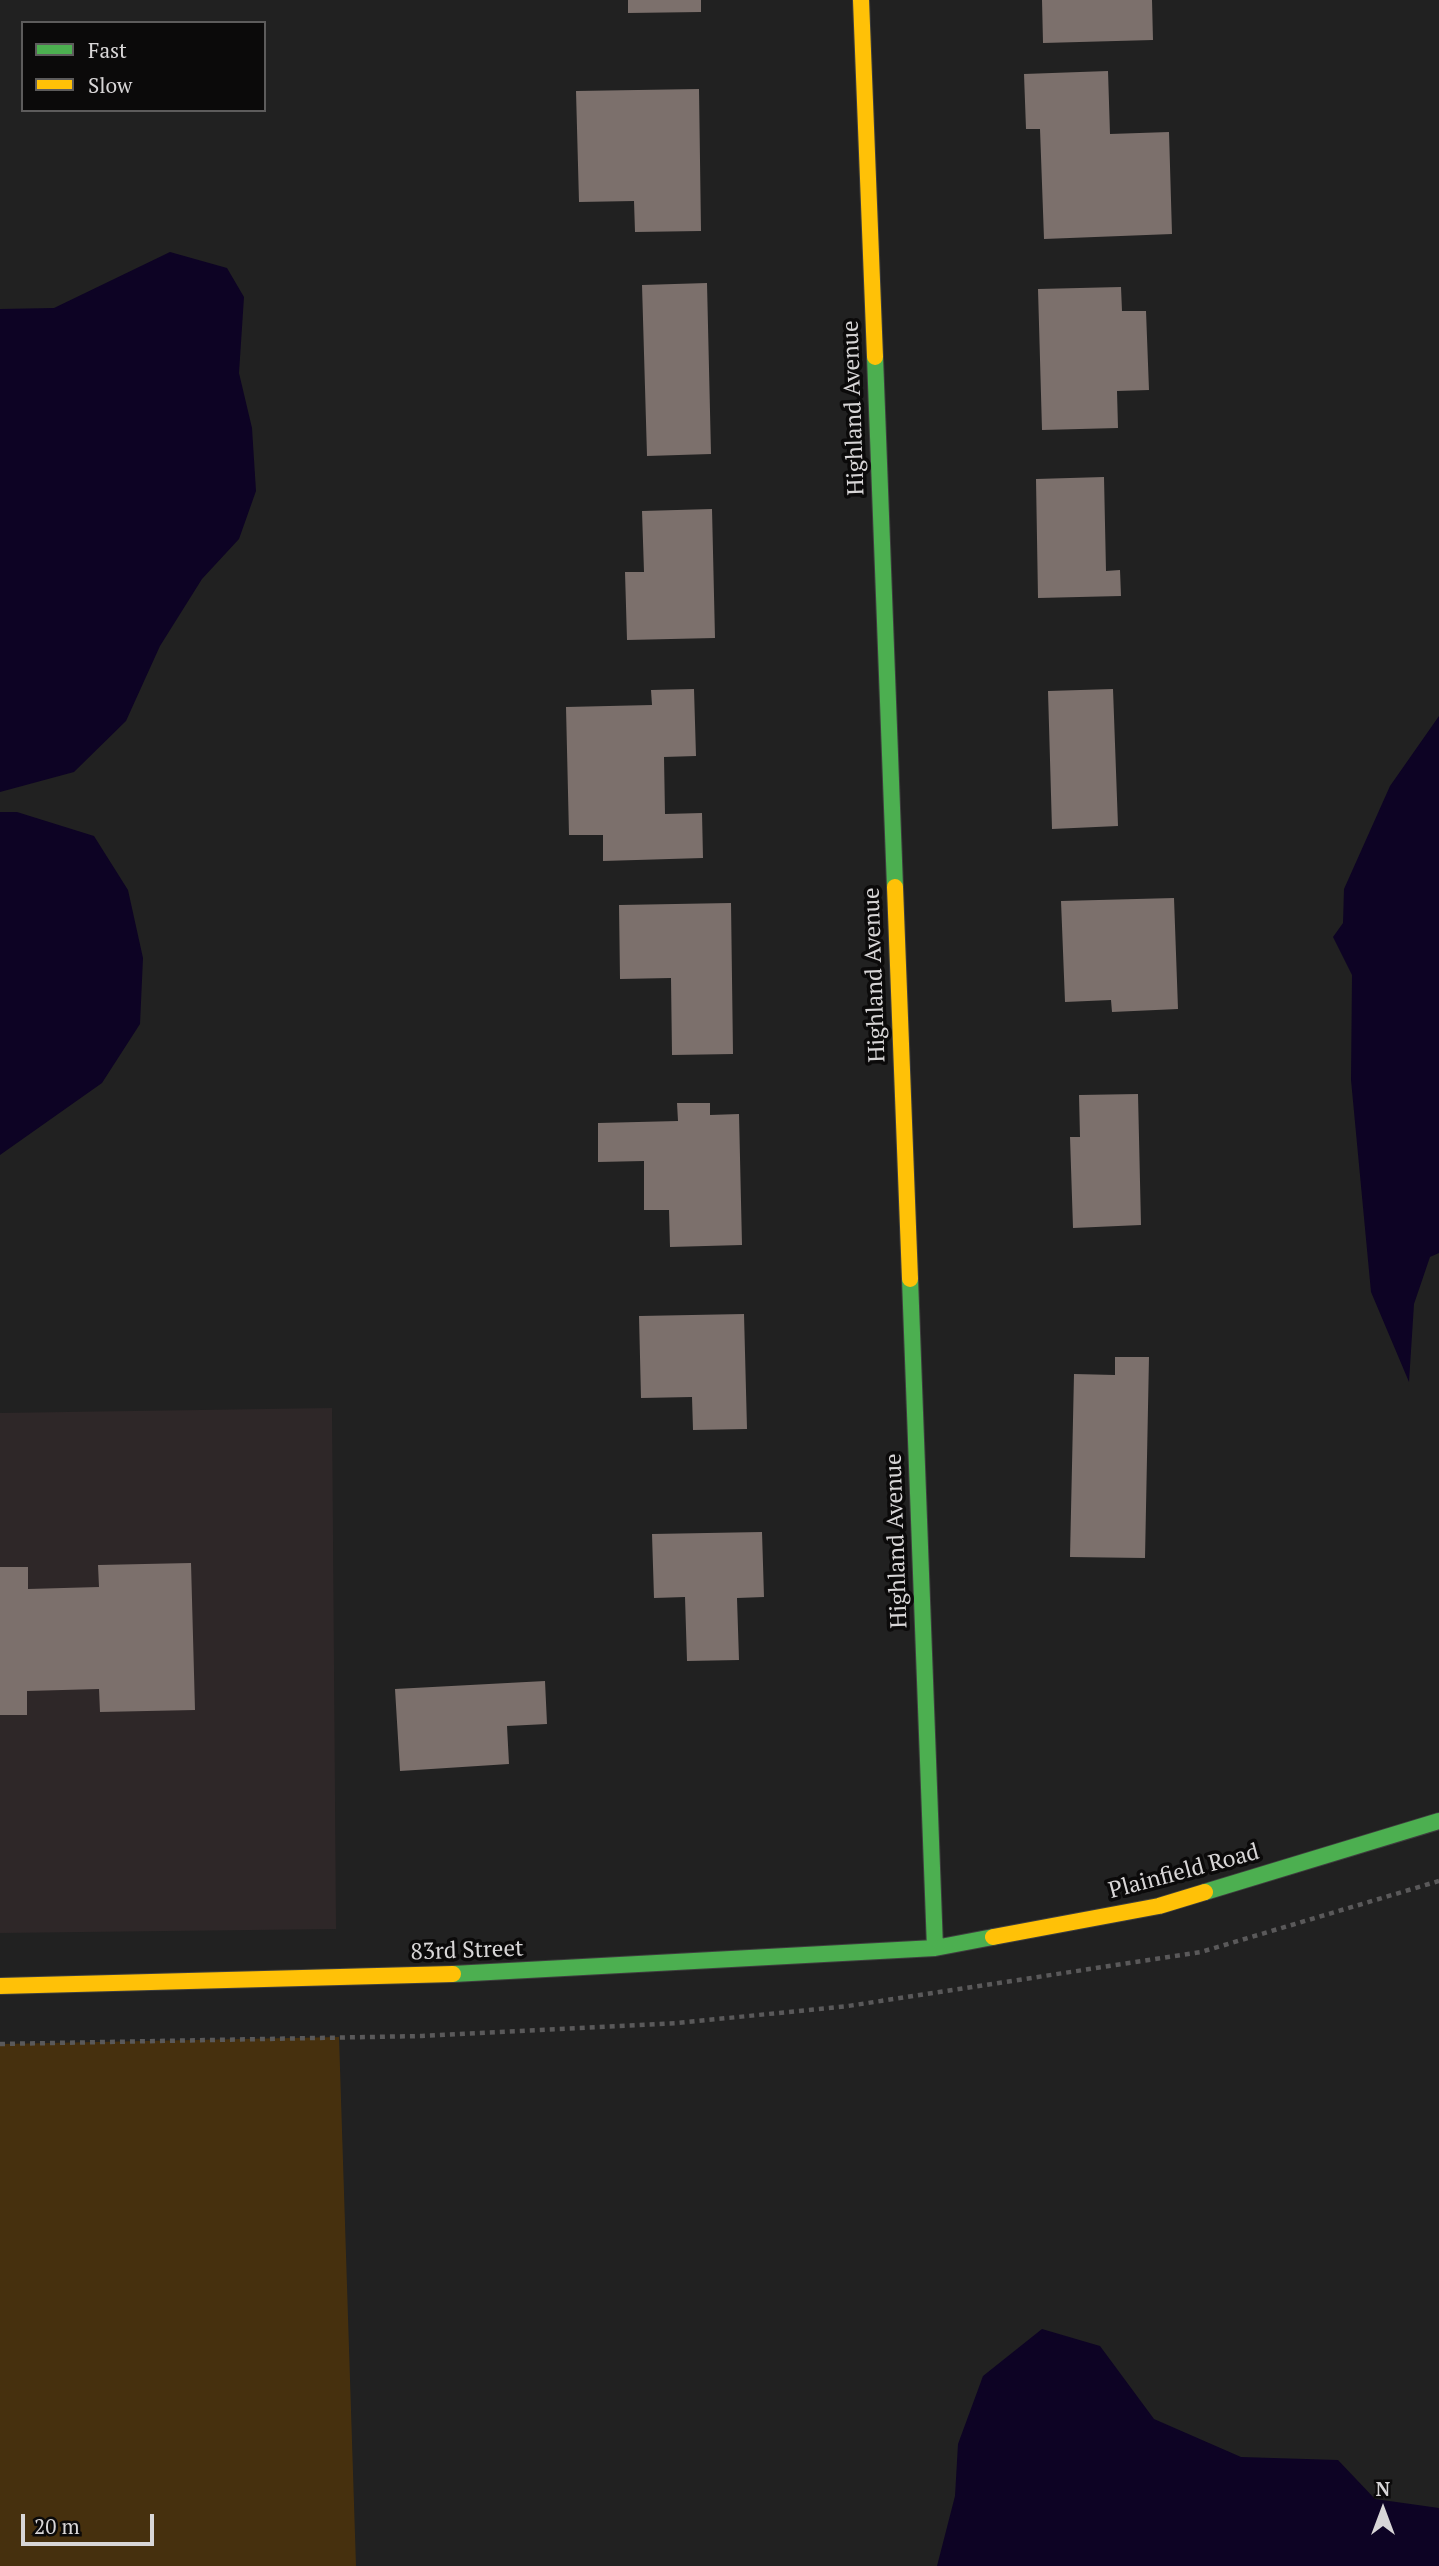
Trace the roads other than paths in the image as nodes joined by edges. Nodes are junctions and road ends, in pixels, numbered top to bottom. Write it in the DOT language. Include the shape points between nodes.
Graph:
graph roads {
  1 [pos="861,0"];
  2 [pos="1439,1821"];
  3 [pos="935,1948"];
  4 [pos="0,1986"];
  1 -- 3 [label="street, Highland Avenue"];
  2 -- 3 [label="street, Plainfield Road" via="1159,1906"];
  3 -- 4 [label="street, 83rd Street" via="484,1974"];
}
